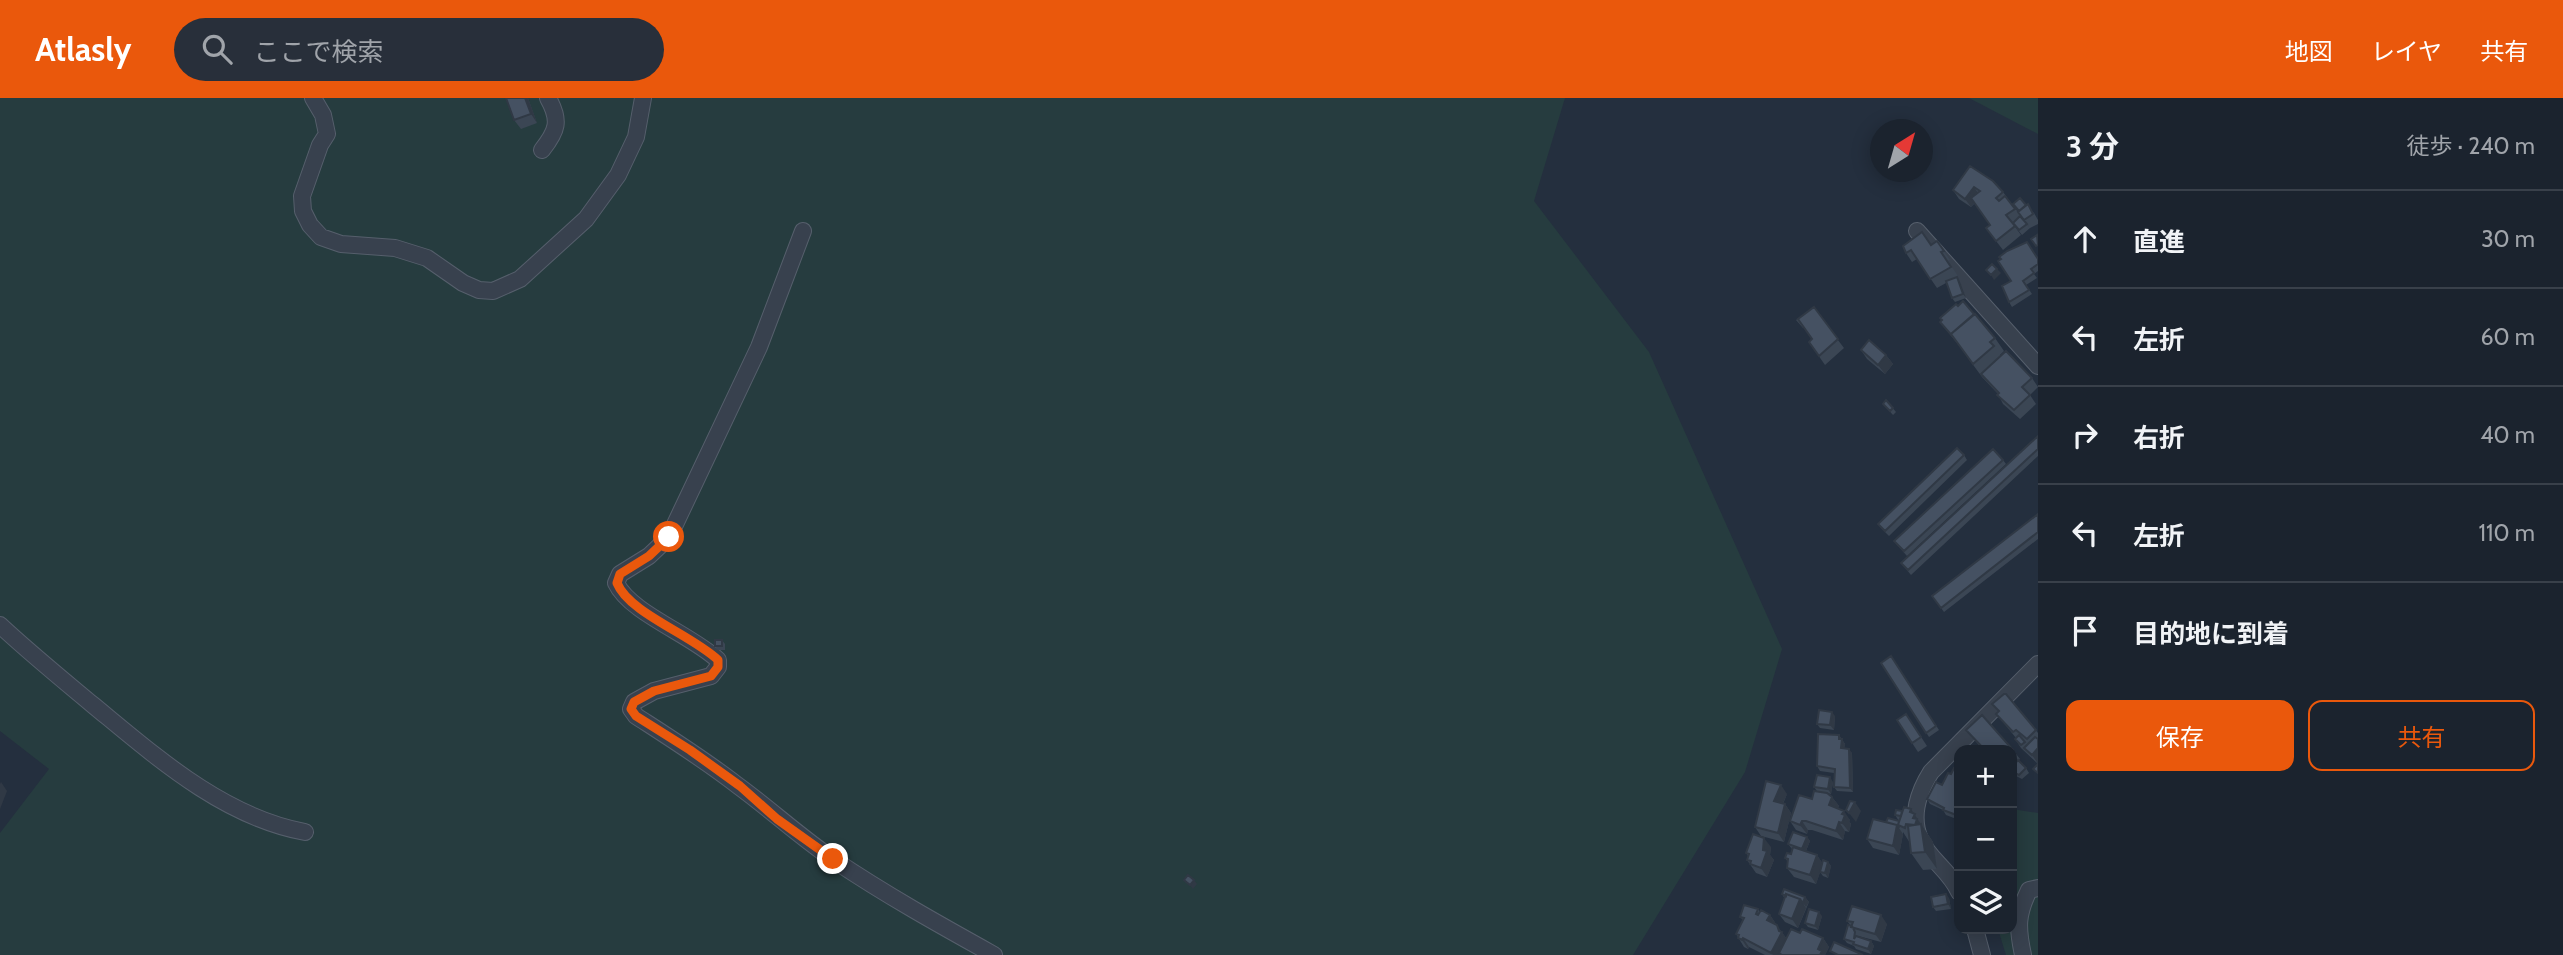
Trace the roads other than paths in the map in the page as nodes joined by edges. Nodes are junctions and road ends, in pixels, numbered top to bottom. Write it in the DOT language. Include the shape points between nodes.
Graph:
graph roads {
  1 [pos="313,98"];
  2 [pos="548,98"];
  3 [pos="643,98"];
  4 [pos="542,150"];
  5 [pos="803,231"];
  6 [pos="1917,231"];
  7 [pos="2038,366"];
  8 [pos="0,625"];
  9 [pos="2038,664"];
  10 [pos="305,832"];
  11 [pos="1954,885"];
  12 [pos="2038,888"];
  13 [pos="1976,934"];
  14 [pos="994,955"];
  15 [pos="1982,955"];
  16 [pos="2023,955"];
  1 -- 3 [label="street" via="327,134 302,196 303,211 321,237 341,244 395,248 427,258 463,283 492,291 520,279 586,219 618,175 636,137"];
  2 -- 4 [label="street" via="556,113 555,133"];
  5 -- 14 [label="street" via="759,347 669,537 620,574 617,583 621,594 705,648 718,660 718,667 711,676 654,691 634,702 631,709 833,859"];
  6 -- 7 [label="street"];
  8 -- 10 [label="street" via="199,788 240,810"];
  9 -- 11 [label="street" via="1931,772 1921,789 1917,803 1920,839"];
  12 -- 16 [label="street" via="2029,890 2020,909"];
  13 -- 15 [label="street"];
}
